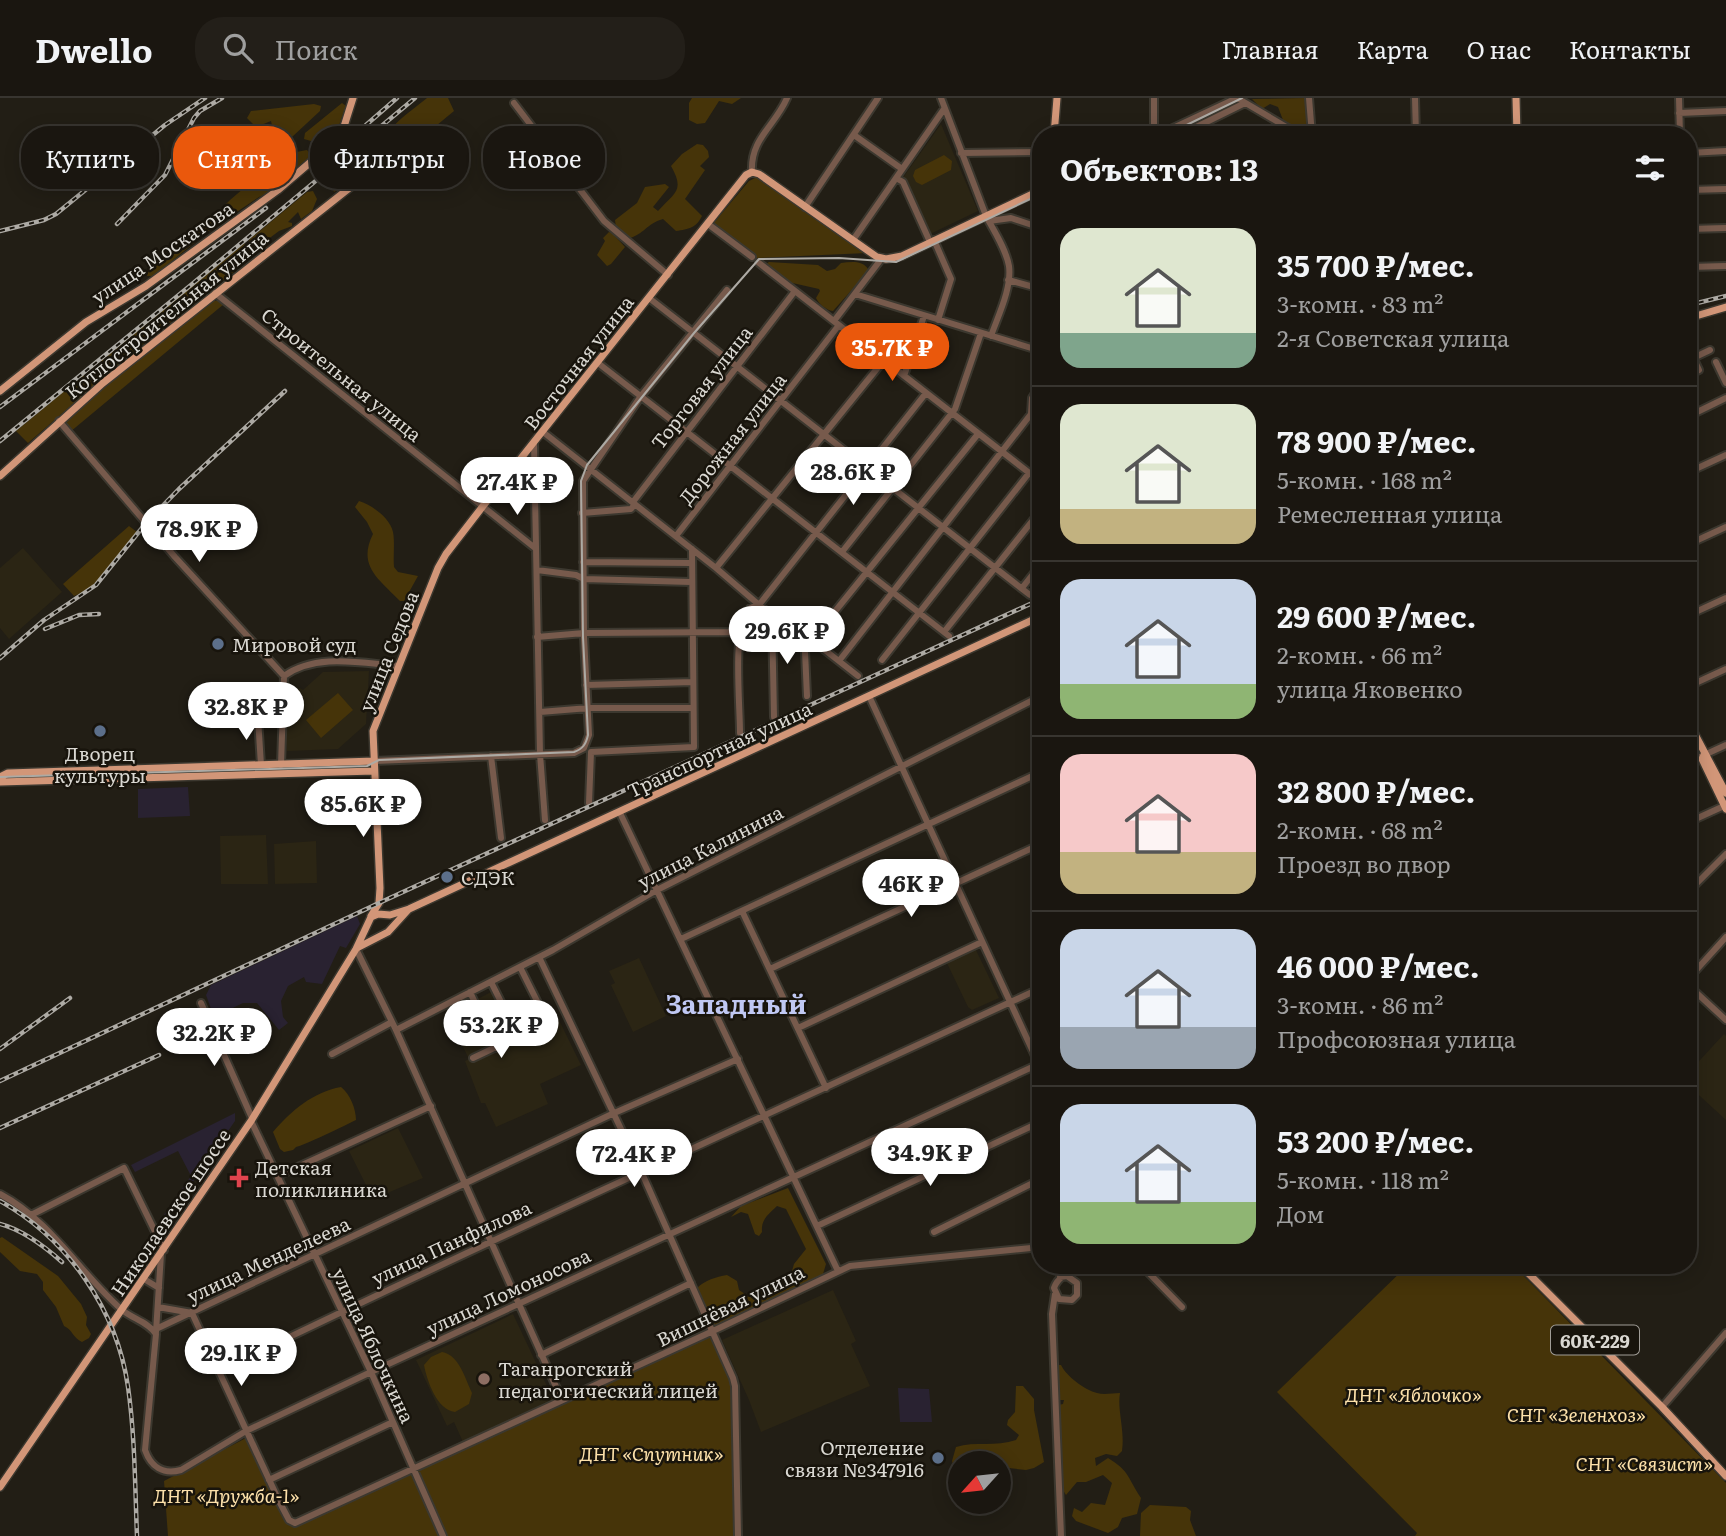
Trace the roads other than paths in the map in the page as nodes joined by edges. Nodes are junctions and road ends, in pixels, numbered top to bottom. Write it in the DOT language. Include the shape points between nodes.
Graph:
graph roads {
  1 [pos="353,98"];
  2 [pos="787,98"];
  3 [pos="878,98"];
  4 [pos="941,98"];
  5 [pos="1057,98"];
  6 [pos="1147,98"];
  7 [pos="1154,98"];
  8 [pos="1309,98"];
  9 [pos="1415,98"];
  10 [pos="1516,98"];
  11 [pos="1679,98"];
  12 [pos="1225,100"];
  13 [pos="514,103"];
  14 [pos="1245,103"];
  15 [pos="944,109"];
  16 [pos="1726,111"];
  17 [pos="1679,113"];
  18 [pos="344,126"];
  19 [pos="1055,126"];
  20 [pos="1156,126"];
  21 [pos="1174,126"];
  22 [pos="1198,126"];
  23 [pos="1285,126"];
  24 [pos="1311,126"];
  25 [pos="1416,126"];
  26 [pos="1517,126"];
  27 [pos="1680,126"];
  28 [pos="853,135"];
  29 [pos="1726,151"];
  30 [pos="1032,152"];
  31 [pos="961,153"];
  32 [pos="1697,153"];
  33 [pos="310,163"];
  34 [pos="902,169"];
  35 [pos="752,172"];
  36 [pos="896,178"];
  37 [pos="348,189"];
  38 [pos="1726,189"];
  39 [pos="1697,190"];
  40 [pos="1032,195"];
  41 [pos="805,207"];
  42 [pos="987,219"];
  43 [pos="708,224"];
  44 [pos="1032,225"];
  45 [pos="1726,228"];
  46 [pos="1697,229"];
  47 [pos="853,240"];
  48 [pos="932,241"];
  49 [pos="752,257"];
  50 [pos="882,258"];
  51 [pos="759,263"];
  52 [pos="1726,266"];
  53 [pos="1697,267"];
  54 [pos="668,275"];
  55 [pos="1008,281"];
  56 [pos="1032,287"];
  57 [pos="727,290"];
  58 [pos="795,291"];
  59 [pos="215,293"];
  60 [pos="855,294"];
  61 [pos="649,298"];
  62 [pos="1726,307"];
  63 [pos="925,316"];
  64 [pos="1697,316"];
  65 [pos="938,320"];
  66 [pos="837,323"];
  67 [pos="693,332"];
  68 [pos="981,333"];
  69 [pos="991,336"];
  70 [pos="1032,348"];
  71 [pos="1710,350"];
  72 [pos="1697,356"];
  73 [pos="884,360"];
  74 [pos="1716,362"];
  75 [pos="598,363"];
  76 [pos="737,366"];
  77 [pos="904,376"];
  78 [pos="1726,383"];
  79 [pos="0,391"];
  80 [pos="926,393"];
  81 [pos="641,396"];
  82 [pos="1032,398"];
  83 [pos="1726,398"];
  84 [pos="781,401"];
  85 [pos="1697,412"];
  86 [pos="952,413"];
  87 [pos="59,421"];
  88 [pos="542,432"];
  89 [pos="686,432"];
  90 [pos="824,434"];
  91 [pos="978,434"];
  92 [pos="534,443"];
  93 [pos="1003,453"];
  94 [pos="1726,455"];
  95 [pos="730,466"];
  96 [pos="867,468"];
  97 [pos="1697,468"];
  98 [pos="591,469"];
  99 [pos="1029,473"];
  100 [pos="1032,475"];
  101 [pos="0,476"];
  102 [pos="893,488"];
  103 [pos="772,498"];
  104 [pos="634,503"];
  105 [pos="483,506"];
  106 [pos="919,508"];
  107 [pos="582,513"];
  108 [pos="1032,521"];
  109 [pos="1726,527"];
  110 [pos="944,528"];
  111 [pos="816,532"];
  112 [pos="676,536"];
  113 [pos="1697,540"];
  114 [pos="535,548"];
  115 [pos="970,548"];
  116 [pos="692,549"];
  117 [pos="842,552"];
  118 [pos="583,562"];
  119 [pos="691,563"];
  120 [pos="716,568"];
  121 [pos="995,568"];
  122 [pos="537,570"];
  123 [pos="867,572"];
  124 [pos="1032,575"];
  125 [pos="583,579"];
  126 [pos="691,582"];
  127 [pos="1021,588"];
  128 [pos="893,592"];
  129 [pos="1030,595"];
  130 [pos="1726,598"];
  131 [pos="759,605"];
  132 [pos="1697,611"];
  133 [pos="919,612"];
  134 [pos="772,616"];
  135 [pos="1032,621"];
  136 [pos="739,632"];
  137 [pos="584,633"];
  138 [pos="692,633"];
  139 [pos="537,637"];
  140 [pos="812,640"];
  141 [pos="882,660"];
  142 [pos="839,661"];
  143 [pos="398,666"];
  144 [pos="1726,669"];
  145 [pos="284,676"];
  146 [pos="858,676"];
  147 [pos="693,682"];
  148 [pos="1697,682"];
  149 [pos="586,685"];
  150 [pos="807,696"];
  151 [pos="869,696"];
  152 [pos="1032,700"];
  153 [pos="588,708"];
  154 [pos="693,708"];
  155 [pos="540,712"];
  156 [pos="774,717"];
  157 [pos="258,718"];
  158 [pos="740,733"];
  159 [pos="1697,740"];
  160 [pos="1726,745"];
  161 [pos="540,754"];
  162 [pos="1704,755"];
  163 [pos="491,756"];
  164 [pos="1697,758"];
  165 [pos="374,761"];
  166 [pos="261,765"];
  167 [pos="281,765"];
  168 [pos="901,766"];
  169 [pos="374,771"];
  170 [pos="0,776"];
  171 [pos="1032,776"];
  172 [pos="0,782"];
  173 [pos="1726,793"];
  174 [pos="589,803"];
  175 [pos="1725,807"];
  176 [pos="620,813"];
  177 [pos="1697,819"];
  178 [pos="545,820"];
  179 [pos="927,825"];
  180 [pos="501,838"];
  181 [pos="1032,848"];
  182 [pos="1726,854"];
  183 [pos="1697,883"];
  184 [pos="955,884"];
  185 [pos="657,890"];
  186 [pos="379,903"];
  187 [pos="409,909"];
  188 [pos="742,911"];
  189 [pos="385,915"];
  190 [pos="370,919"];
  191 [pos="385,934"];
  192 [pos="1726,937"];
  193 [pos="681,939"];
  194 [pos="982,942"];
  195 [pos="356,949"];
  196 [pos="540,957"];
  197 [pos="520,967"];
  198 [pos="770,969"];
  199 [pos="1697,969"];
  200 [pos="491,982"];
  201 [pos="470,992"];
  202 [pos="1032,992"];
  203 [pos="1697,993"];
  204 [pos="1010,1002"];
  205 [pos="201,1003"];
  206 [pos="1724,1015"];
  207 [pos="393,1022"];
  208 [pos="798,1028"];
  209 [pos="396,1030"];
  210 [pos="517,1037"];
  211 [pos="496,1048"];
  212 [pos="1032,1048"];
  213 [pos="331,1054"];
  214 [pos="473,1058"];
  215 [pos="738,1059"];
  216 [pos="1032,1069"];
  217 [pos="826,1088"];
  218 [pos="431,1106"];
  219 [pos="612,1114"];
  220 [pos="765,1116"];
  221 [pos="252,1119"];
  222 [pos="1032,1126"];
  223 [pos="641,1171"];
  224 [pos="278,1176"];
  225 [pos="793,1176"];
  226 [pos="1032,1184"];
  227 [pos="464,1185"];
  228 [pos="0,1194"];
  229 [pos="31,1215"];
  230 [pos="817,1226"];
  231 [pos="934,1233"];
  232 [pos="668,1234"];
  233 [pos="490,1241"];
  234 [pos="1032,1248"];
  235 [pos="163,1252"];
  236 [pos="315,1253"];
  237 [pos="838,1270"];
  238 [pos="1065,1274"];
  239 [pos="1077,1274"];
  240 [pos="1150,1274"];
  241 [pos="1529,1274"];
  242 [pos="1060,1277"];
  243 [pos="144,1279"];
  244 [pos="691,1283"];
  245 [pos="1077,1283"];
  246 [pos="159,1289"];
  247 [pos="1055,1294"];
  248 [pos="518,1303"];
  249 [pos="158,1307"];
  250 [pos="1182,1307"];
  251 [pos="122,1310"];
  252 [pos="342,1311"];
  253 [pos="192,1313"];
  254 [pos="156,1331"];
  255 [pos="713,1331"];
  256 [pos="1726,1333"];
  257 [pos="541,1355"];
  258 [pos="219,1371"];
  259 [pos="371,1372"];
  260 [pos="562,1400"];
  261 [pos="1661,1407"];
  262 [pos="393,1422"];
  263 [pos="246,1432"];
  264 [pos="412,1470"];
  265 [pos="1726,1476"];
  266 [pos="269,1480"];
  267 [pos="0,1487"];
  268 [pos="443,1536"];
  269 [pos="738,1536"];
  270 [pos="1060,1536"];
  1 -- 18 [label="main road"];
  2 -- 35 [label="street, Восточная улица" via="751,156"];
  3 -- 28 [label="street"];
  4 -- 15 [label="street"];
  5 -- 19 [label="main road"];
  6 -- 7 [label="street"];
  7 -- 20 [label="street"];
  8 -- 24 [label="street"];
  9 -- 25 [label="street"];
  10 -- 26 [label="main road"];
  11 -- 17 [label="street"];
  12 -- 14 [label="street" via="1237,98"];
  12 -- 21 [label="street"];
  13 -- 54 [label="street" via="604,220"];
  14 -- 22 [label="street"];
  14 -- 23 [label="street"];
  15 -- 31 [label="street"];
  15 -- 34 [label="street"];
  16 -- 17 [label="street"];
  17 -- 27 [label="street"];
  28 -- 34 [label="street"];
  28 -- 41 [label="street"];
  29 -- 32 [label="street"];
  30 -- 31 [label="street"];
  31 -- 42 [label="street"];
  33 -- 79 [label="main road, улица Москатова" via="146,286 86,322"];
  34 -- 36 [label="street"];
  35 -- 41 [label="main road"];
  35 -- 43 [label="main road, Восточная улица"];
  36 -- 47 [label="street"];
  36 -- 48 [label="street" via="903,183"];
  37 -- 59 [label="main road, Котлостроительная улица"];
  38 -- 39 [label="street"];
  40 -- 42 [label="main road"];
  41 -- 47 [label="main road"];
  42 -- 44 [label="street" via="1010,218"];
  42 -- 48 [label="main road"];
  42 -- 55 [label="street" via="1009,266"];
  43 -- 49 [label="street"];
  43 -- 54 [label="main road, Восточная улица"];
  45 -- 46 [label="street"];
  47 -- 50 [label="main road"];
  48 -- 50 [label="main road" via="902,256"];
  48 -- 65 [label="street" via="951,279"];
  50 -- 60 [label="street, Дорожная улица"];
  51 -- 58 [label="street"];
  52 -- 53 [label="street"];
  54 -- 61 [label="main road, Восточная улица"];
  55 -- 56 [label="street"];
  55 -- 69 [label="street"];
  57 -- 67 [label="street"];
  58 -- 66 [label="street"];
  58 -- 76 [label="street, Торговая улица"];
  59 -- 87 [label="main road, Котлостроительная улица"];
  59 -- 105 [label="street, Строительная улица"];
  60 -- 63 [label="street"];
  60 -- 66 [label="street, Дорожная улица"];
  61 -- 67 [label="street"];
  61 -- 75 [label="main road, Восточная улица"];
  62 -- 64 [label="main road"];
  63 -- 65 [label="street"];
  63 -- 77 [label="street"];
  65 -- 68 [label="street"];
  66 -- 73 [label="street"];
  66 -- 84 [label="street, Дорожная улица"];
  67 -- 76 [label="street"];
  67 -- 81 [label="street"];
  68 -- 69 [label="street"];
  68 -- 86 [label="street"];
  69 -- 70 [label="street"];
  71 -- 72 [label="street"];
  73 -- 77 [label="street"];
  73 -- 90 [label="street"];
  74 -- 78 [label="street"];
  75 -- 81 [label="street"];
  75 -- 88 [label="main road, Восточная улица"];
  76 -- 84 [label="street"];
  76 -- 89 [label="street, Торговая улица"];
  77 -- 80 [label="street"];
  80 -- 86 [label="street"];
  80 -- 96 [label="street"];
  81 -- 89 [label="street"];
  81 -- 98 [label="street"];
  82 -- 93 [label="street" via="1031,414"];
  83 -- 85 [label="street"];
  84 -- 90 [label="street"];
  84 -- 95 [label="street, Дорожная улица"];
  86 -- 91 [label="street"];
  86 -- 102 [label="street"];
  87 -- 101 [label="main road, Котлостроительная улица"];
  87 -- 145 [label="street"];
  88 -- 92 [label="main road, Восточная улица"];
  88 -- 98 [label="street"];
  89 -- 95 [label="street"];
  89 -- 104 [label="street, Торговая улица"];
  90 -- 96 [label="street"];
  90 -- 103 [label="street"];
  91 -- 93 [label="street"];
  91 -- 106 [label="street"];
  92 -- 105 [label="main road, улица Седова"];
  92 -- 114 [label="street, Восточная улица"];
  93 -- 99 [label="street"];
  93 -- 110 [label="street"];
  94 -- 97 [label="street"];
  95 -- 103 [label="street"];
  95 -- 112 [label="street, Дорожная улица"];
  96 -- 102 [label="street"];
  96 -- 111 [label="street"];
  98 -- 104 [label="street"];
  98 -- 107 [label="street" via="583,481"];
  99 -- 100 [label="street"];
  99 -- 115 [label="street"];
  102 -- 106 [label="street"];
  102 -- 117 [label="street"];
  103 -- 111 [label="street"];
  103 -- 120 [label="street"];
  104 -- 107 [label="street" via="631,509"];
  104 -- 112 [label="street"];
  105 -- 114 [label="street, Строительная улица"];
  105 -- 143 [label="main road, улица Седова" via="438,568"];
  106 -- 110 [label="street"];
  106 -- 123 [label="street"];
  107 -- 118 [label="street"];
  108 -- 121 [label="street"];
  109 -- 113 [label="street"];
  110 -- 115 [label="street"];
  110 -- 128 [label="street"];
  111 -- 117 [label="street"];
  111 -- 131 [label="street"];
  112 -- 116 [label="street"];
  114 -- 122 [label="street, Восточная улица"];
  115 -- 121 [label="street"];
  115 -- 133 [label="street"];
  116 -- 119 [label="street"];
  116 -- 120 [label="street"];
  117 -- 123 [label="street"];
  118 -- 119 [label="street"];
  118 -- 125 [label="street"];
  119 -- 126 [label="street"];
  120 -- 131 [label="street"];
  121 -- 127 [label="street"];
  121 -- 133 [label="street" via="946,634"];
  122 -- 125 [label="street"];
  122 -- 139 [label="street, Восточная улица"];
  123 -- 128 [label="street"];
  123 -- 140 [label="street"];
  124 -- 127 [label="street"];
  125 -- 126 [label="street"];
  125 -- 137 [label="street"];
  126 -- 138 [label="street"];
  127 -- 129 [label="street"];
  128 -- 133 [label="street"];
  128 -- 142 [label="street"];
  130 -- 132 [label="street"];
  131 -- 134 [label="street"];
  131 -- 136 [label="street" via="748,610"];
  133 -- 141 [label="street"];
  134 -- 140 [label="street"];
  134 -- 156 [label="street"];
  135 -- 151 [label="main road, Транспортная улица"];
  136 -- 138 [label="street"];
  136 -- 158 [label="street"];
  137 -- 138 [label="street"];
  137 -- 139 [label="street"];
  137 -- 149 [label="street"];
  138 -- 147 [label="street"];
  139 -- 155 [label="street, Восточная улица"];
  140 -- 142 [label="street"];
  140 -- 150 [label="street" via="806,651"];
  142 -- 146 [label="street"];
  143 -- 145 [label="street" via="328,662 306,664"];
  143 -- 165 [label="main road, улица Седова" via="374,726"];
  144 -- 148 [label="street"];
  145 -- 167 [label="street"];
  147 -- 149 [label="street"];
  147 -- 154 [label="street"];
  149 -- 153 [label="street"];
  151 -- 168 [label="street"];
  151 -- 176 [label="main road, Транспортная улица"];
  152 -- 168 [label="street, улица Калинина"];
  153 -- 154 [label="street"];
  153 -- 155 [label="street"];
  153 -- 161 [label="street" via="584,748 574,753"];
  154 -- 174 [label="street" via="694,747 591,752"];
  155 -- 161 [label="street, Восточная улица"];
  157 -- 166 [label="street"];
  159 -- 162 [label="main road"];
  160 -- 162 [label="street"];
  161 -- 163 [label="street"];
  161 -- 178 [label="street, Восточная улица"];
  162 -- 164 [label="street"];
  162 -- 173 [label="main road"];
  162 -- 175 [label="main road"];
  163 -- 165 [label="street"];
  163 -- 180 [label="street"];
  165 -- 167 [label="main road"];
  165 -- 169 [label="main road, улица Седова"];
  166 -- 167 [label="main road"];
  166 -- 170 [label="main road"];
  168 -- 179 [label="street"];
  168 -- 185 [label="street, улица Калинина"];
  169 -- 172 [label="main road"];
  169 -- 186 [label="main road, улица Седова"];
  171 -- 179 [label="street"];
  175 -- 177 [label="street"];
  176 -- 185 [label="street"];
  176 -- 187 [label="main road, Транспортная улица"];
  179 -- 184 [label="street"];
  179 -- 188 [label="street"];
  181 -- 184 [label="street"];
  182 -- 183 [label="street"];
  184 -- 194 [label="street"];
  184 -- 198 [label="street"];
  185 -- 193 [label="street"];
  185 -- 196 [label="street, улица Калинина"];
  186 -- 189 [label="main road, улица Седова"];
  186 -- 190 [label="main road"];
  187 -- 189 [label="main road"];
  187 -- 191 [label="main road"];
  188 -- 193 [label="street"];
  188 -- 198 [label="street"];
  189 -- 190 [label="main road"];
  189 -- 191 [label="main road" via="390,926"];
  190 -- 191 [label="main road" via="371,934"];
  190 -- 195 [label="main road, Николаевское шоссе"];
  191 -- 195 [label="main road"];
  192 -- 199 [label="street"];
  193 -- 215 [label="street"];
  194 -- 204 [label="street"];
  194 -- 208 [label="street"];
  195 -- 207 [label="street"];
  195 -- 221 [label="main road, Николаевское шоссе"];
  196 -- 197 [label="street, улица Калинина"];
  196 -- 219 [label="street"];
  197 -- 200 [label="street, улица Калинина"];
  197 -- 200 [label="street" via="545,1017 526,1027 516,1032"];
  198 -- 208 [label="street"];
  200 -- 201 [label="street, улица Калинина"];
  201 -- 209 [label="street, улица Калинина"];
  201 -- 211 [label="street"];
  202 -- 204 [label="street, улица Панфилова"];
  203 -- 206 [label="street"];
  204 -- 212 [label="street"];
  204 -- 217 [label="street, улица Панфилова"];
  205 -- 221 [label="street, улица Яблочкина"];
  207 -- 209 [label="street"];
  207 -- 213 [label="street"];
  208 -- 217 [label="street"];
  209 -- 218 [label="street"];
  210 -- 211 [label="street"];
  211 -- 214 [label="street"];
  215 -- 219 [label="street, улица Менделеева"];
  215 -- 220 [label="street"];
  216 -- 225 [label="street, улица Ломоносова"];
  217 -- 220 [label="street, улица Панфилова"];
  218 -- 224 [label="street"];
  218 -- 227 [label="street"];
  219 -- 223 [label="street"];
  219 -- 227 [label="street, улица Менделеева"];
  220 -- 223 [label="street, улица Панфилова"];
  220 -- 225 [label="street"];
  221 -- 224 [label="street, улица Яблочкина"];
  221 -- 235 [label="main road, Николаевское шоссе"];
  222 -- 230 [label="street"];
  223 -- 232 [label="street"];
  223 -- 233 [label="street, улица Панфилова"];
  224 -- 236 [label="street, улица Яблочкина"];
  225 -- 230 [label="street"];
  225 -- 232 [label="street, улица Ломоносова"];
  226 -- 231 [label="street"];
  227 -- 233 [label="street"];
  227 -- 236 [label="street, улица Менделеева"];
  228 -- 229 [label="street"];
  229 -- 235 [label="street" via="124,1168"];
  229 -- 251 [label="street"];
  230 -- 237 [label="street"];
  232 -- 244 [label="street"];
  232 -- 248 [label="street, улица Ломоносова"];
  233 -- 248 [label="street"];
  233 -- 252 [label="street, улица Панфилова"];
  234 -- 237 [label="street, Вишнёвая улица"];
  235 -- 243 [label="main road, Николаевское шоссе"];
  235 -- 246 [label="street"];
  236 -- 252 [label="street, улица Яблочкина"];
  236 -- 253 [label="street, улица Менделеева"];
  237 -- 255 [label="street, Вишнёвая улица"];
  238 -- 242 [label="street"];
  239 -- 245 [label="street"];
  240 -- 250 [label="street"];
  241 -- 261 [label="main road, 60К-229"];
  242 -- 245 [label="street"];
  242 -- 247 [label="street"];
  243 -- 246 [label="street"];
  243 -- 251 [label="main road, Николаевское шоссе"];
  244 -- 255 [label="street"];
  244 -- 257 [label="street"];
  245 -- 247 [label="street" via="1072,1300"];
  246 -- 249 [label="street"];
  247 -- 270 [label="street"];
  248 -- 257 [label="street"];
  248 -- 259 [label="street, улица Ломоносова"];
  249 -- 253 [label="street"];
  249 -- 254 [label="street"];
  251 -- 254 [label="street"];
  251 -- 267 [label="main road, Николаевское шоссе"];
  252 -- 258 [label="street, улица Панфилова"];
  252 -- 259 [label="street, улица Яблочкина"];
  253 -- 254 [label="street, улица Менделеева"];
  253 -- 258 [label="street"];
  254 -- 263 [label="street, улица Ломоносова" via="145,1440 149,1462 162,1471 181,1469"];
  255 -- 260 [label="street, Вишнёвая улица"];
  255 -- 269 [label="street" via="735,1386"];
  256 -- 261 [label="street"];
  257 -- 260 [label="street"];
  258 -- 263 [label="street"];
  259 -- 262 [label="street, улица Яблочкина"];
  259 -- 263 [label="street, улица Ломоносова"];
  260 -- 264 [label="street, Вишнёвая улица"];
  261 -- 265 [label="main road, 60К-229"];
  262 -- 264 [label="street, улица Яблочкина"];
  262 -- 266 [label="street"];
  263 -- 266 [label="street"];
  264 -- 266 [label="street, Вишнёвая улица" via="295,1523 289,1520"];
  264 -- 268 [label="street, улица Яблочкина"];
}
